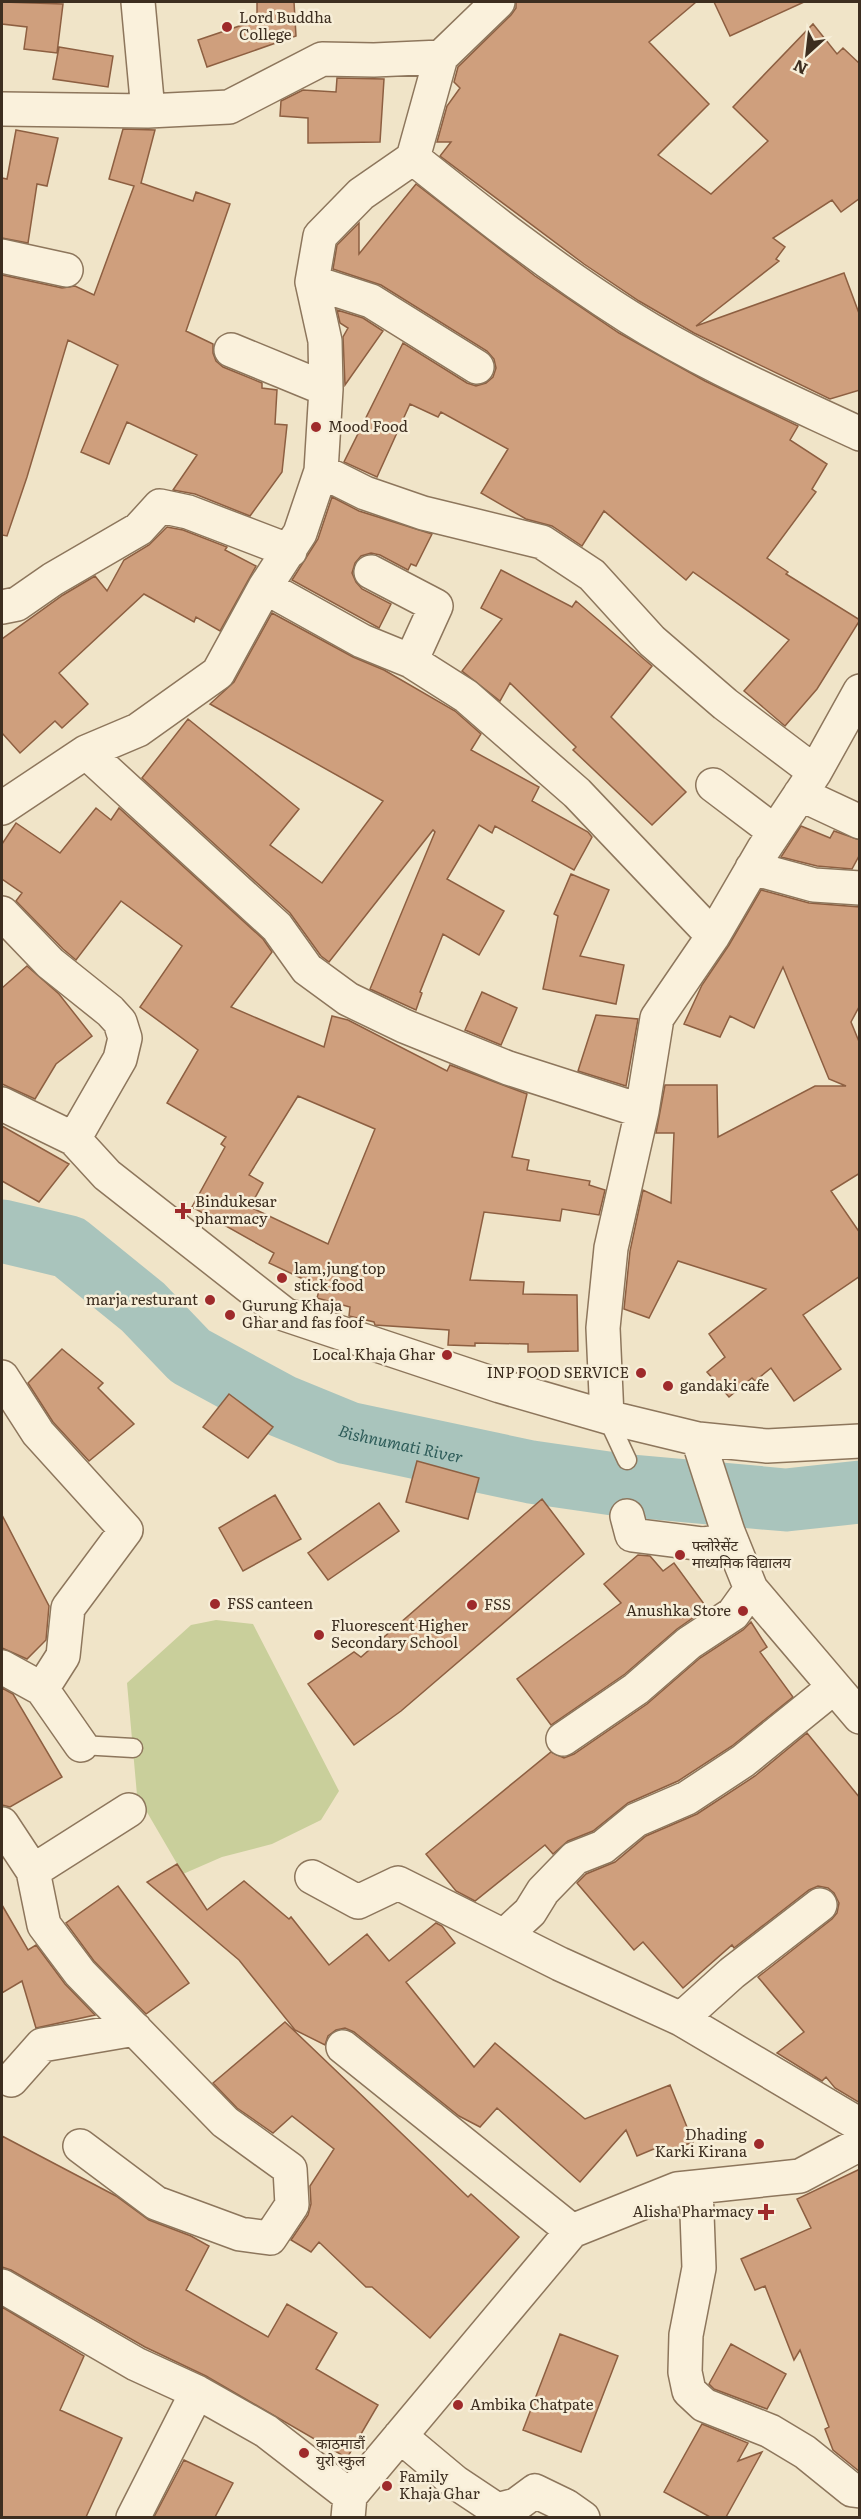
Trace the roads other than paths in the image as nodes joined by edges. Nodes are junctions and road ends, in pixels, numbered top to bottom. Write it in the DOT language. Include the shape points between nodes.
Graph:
graph roads {
  1 [pos="138,2"];
  2 [pos="498,2"];
  3 [pos="441,57"];
  4 [pos="2,109"];
  5 [pos="148,111"];
  6 [pos="413,158"];
  7 [pos="2,256"];
  8 [pos="66,270"];
  9 [pos="312,282"];
  10 [pos="231,350"];
  11 [pos="477,367"];
  12 [pos="326,389"];
  13 [pos="860,434"];
  14 [pos="321,471"];
  15 [pos="290,550"];
  16 [pos="371,572"];
  17 [pos="265,587"];
  18 [pos="2,607"];
  19 [pos="411,661"];
  20 [pos="860,691"];
  21 [pos="86,752"];
  22 [pos="808,783"];
  23 [pos="713,785"];
  24 [pos="2,808"];
  25 [pos="860,822"];
  26 [pos="775,832"];
  27 [pos="752,868"];
  28 [pos="860,888"];
  29 [pos="2,913"];
  30 [pos="713,936"];
  31 [pos="2,1104"];
  32 [pos="642,1111"];
  33 [pos="74,1139"];
  34 [pos="2,1377"];
  35 [pos="607,1417"];
  36 [pos="860,1441"];
  37 [pos="704,1454"];
  38 [pos="627,1460"];
  39 [pos="627,1516"];
  40 [pos="730,1536"];
  41 [pos="751,1589"];
  42 [pos="2,1667"];
  43 [pos="833,1688"];
  44 [pos="42,1689"];
  45 [pos="860,1717"];
  46 [pos="563,1739"];
  47 [pos="81,1745"];
  48 [pos="133,1748"];
  49 [pos="129,1810"];
  50 [pos="2,1824"];
  51 [pos="33,1870"];
  52 [pos="312,1877"];
  53 [pos="820,1905"];
  54 [pos="504,1936"];
  55 [pos="681,2019"];
  56 [pos="135,2029"];
  57 [pos="343,2047"];
  58 [pos="11,2080"];
  59 [pos="860,2125"];
  60 [pos="860,2144"];
  61 [pos="81,2146"];
  62 [pos="696,2187"];
  63 [pos="572,2231"];
  64 [pos="2,2286"];
  65 [pos="197,2392"];
  66 [pos="400,2436"];
  67 [pos="860,2491"];
  68 [pos="349,2507"];
  69 [pos="133,2517"];
  70 [pos="583,2517"];
  1 -- 5 [label="street"];
  2 -- 3 [label="street"];
  3 -- 5 [label="street" via="322,58 229,107"];
  3 -- 6 [label="street"];
  4 -- 5 [label="street"];
  6 -- 9 [label="street" via="361,194 320,236"];
  6 -- 13 [label="street" via="520,243 630,318 728,373"];
  7 -- 8 [label="street"];
  9 -- 11 [label="street" via="371,301"];
  9 -- 12 [label="street" via="324,341"];
  10 -- 12 [label="street"];
  12 -- 14 [label="street"];
  14 -- 15 [label="street" via="300,533"];
  14 -- 22 [label="street" via="365,493 423,513 542,542 592,575 652,641"];
  15 -- 17 [label="street"];
  15 -- 18 [label="street" via="188,512 160,506 139,529 17,604"];
  16 -- 19 [label="street" via="436,606"];
  17 -- 19 [label="street" via="362,641"];
  17 -- 21 [label="street" via="218,672 138,730"];
  19 -- 30 [label="street" via="466,696 577,793"];
  20 -- 22 [label="street"];
  21 -- 24 [label="street"];
  21 -- 32 [label="street" via="277,927 307,969 348,999 508,1068"];
  22 -- 25 [label="street"];
  22 -- 26 [label="street"];
  23 -- 26 [label="street"];
  26 -- 27 [label="street"];
  27 -- 28 [label="street" via="814,885"];
  27 -- 30 [label="street"];
  29 -- 33 [label="street" via="50,963 120,1022 124,1038 120,1059"];
  30 -- 32 [label="street" via="657,1018"];
  31 -- 33 [label="street"];
  32 -- 35 [label="street" via="611,1248 603,1328"];
  33 -- 35 [label="street" via="107,1175 284,1314"];
  34 -- 44 [label="street" via="38,1433 126,1530 68,1608 63,1656"];
  35 -- 37 [label="street"];
  35 -- 38 [label="lane"];
  36 -- 37 [label="street"];
  37 -- 40 [label="street"];
  39 -- 40 [label="street" via="632,1535 703,1544"];
  40 -- 41 [label="street"];
  41 -- 43 [label="street"];
  41 -- 46 [label="street" via="734,1614 689,1643 636,1689"];
  42 -- 44 [label="street"];
  43 -- 45 [label="street"];
  43 -- 54 [label="street" via="743,1761 687,1798 636,1820 603,1847 575,1858 543,1891 530,1912"];
  44 -- 47 [label="street"];
  47 -- 48 [label="lane"];
  49 -- 51 [label="street"];
  50 -- 51 [label="street"];
  51 -- 56 [label="street" via="44,1925 80,1973"];
  52 -- 54 [label="street" via="358,1902 398,1883"];
  53 -- 55 [label="street" via="732,1973"];
  54 -- 55 [label="street"];
  55 -- 59 [label="street"];
  56 -- 58 [label="street" via="42,2045"];
  56 -- 61 [label="street" via="225,2122 290,2169 292,2205 270,2238 240,2234 156,2203"];
  57 -- 63 [label="street"];
  60 -- 62 [label="street" via="800,2176"];
  62 -- 63 [label="street" via="677,2189"];
  62 -- 67 [label="street" via="699,2268 686,2335 689,2391 704,2405 771,2431 805,2452 852,2490"];
  63 -- 66 [label="street"];
  64 -- 65 [label="street" via="136,2364"];
  65 -- 68 [label="street" via="267,2431"];
  65 -- 69 [label="street"];
  66 -- 68 [label="street"];
  66 -- 70 [label="street" via="455,2482 497,2510 516,2505 535,2491"];
}
